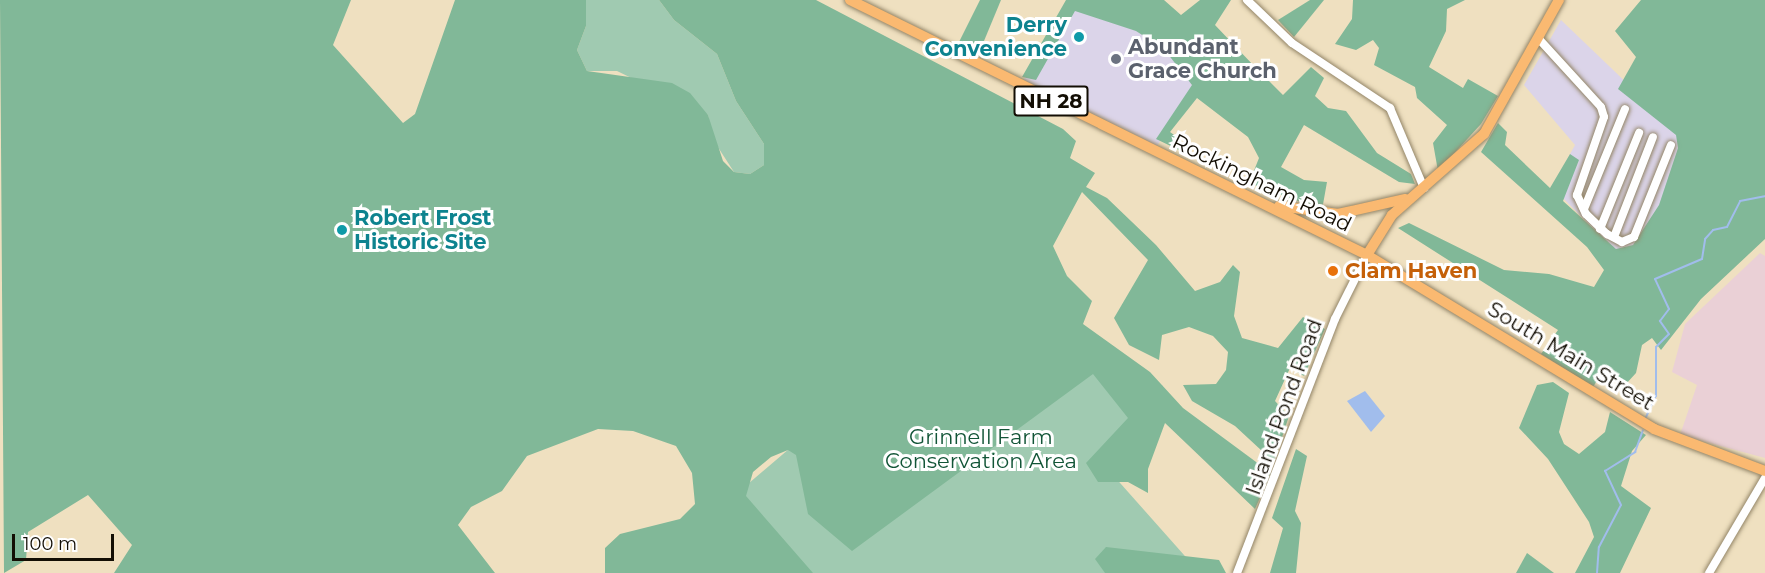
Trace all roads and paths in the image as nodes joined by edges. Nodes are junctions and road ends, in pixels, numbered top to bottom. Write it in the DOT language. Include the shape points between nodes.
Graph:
graph roads {
  1 [pos="850,0"];
  2 [pos="1247,0"];
  3 [pos="1558,0"];
  4 [pos="1538,38"];
  5 [pos="1625,109"];
  6 [pos="1639,133"];
  7 [pos="1653,137"];
  8 [pos="1671,145"];
  9 [pos="1424,188"];
  10 [pos="1411,197"];
  11 [pos="1254,199"];
  12 [pos="1584,209"];
  13 [pos="1600,229"];
  14 [pos="1614,237"];
  15 [pos="1367,255"];
  16 [pos="1765,471"];
  17 [pos="1765,478"];
  18 [pos="1237,573"];
  19 [pos="1709,573"];
  1 -- 11 [label="main road, Rockingham Road / NH 28"];
  2 -- 9 [label="street" via="1292,44 1385,104 1403,129"];
  3 -- 4 [label="main road, Rockingham Road / NH 28"];
  4 -- 9 [label="main road, Rockingham Road / NH 28" via="1484,134"];
  4 -- 12 [label="street" via="1601,106 1604,117 1577,195"];
  5 -- 12 [label="street"];
  6 -- 13 [label="street"];
  7 -- 14 [label="street"];
  8 -- 14 [label="street" via="1634,237 1622,242"];
  9 -- 10 [label="main road, Rockingham Road / NH 28"];
  10 -- 11 [label="main road, NH 28" via="1326,214"];
  10 -- 15 [label="main road, Rockingham Road / NH 28" via="1386,221"];
  11 -- 15 [label="main road, Rockingham Road / NH 28"];
  12 -- 13 [label="street"];
  13 -- 14 [label="street"];
  15 -- 16 [label="main road, South Main Street" via="1643,424"];
  15 -- 18 [label="street, Island Pond Road" via="1335,319"];
  17 -- 19 [label="street"];
}
